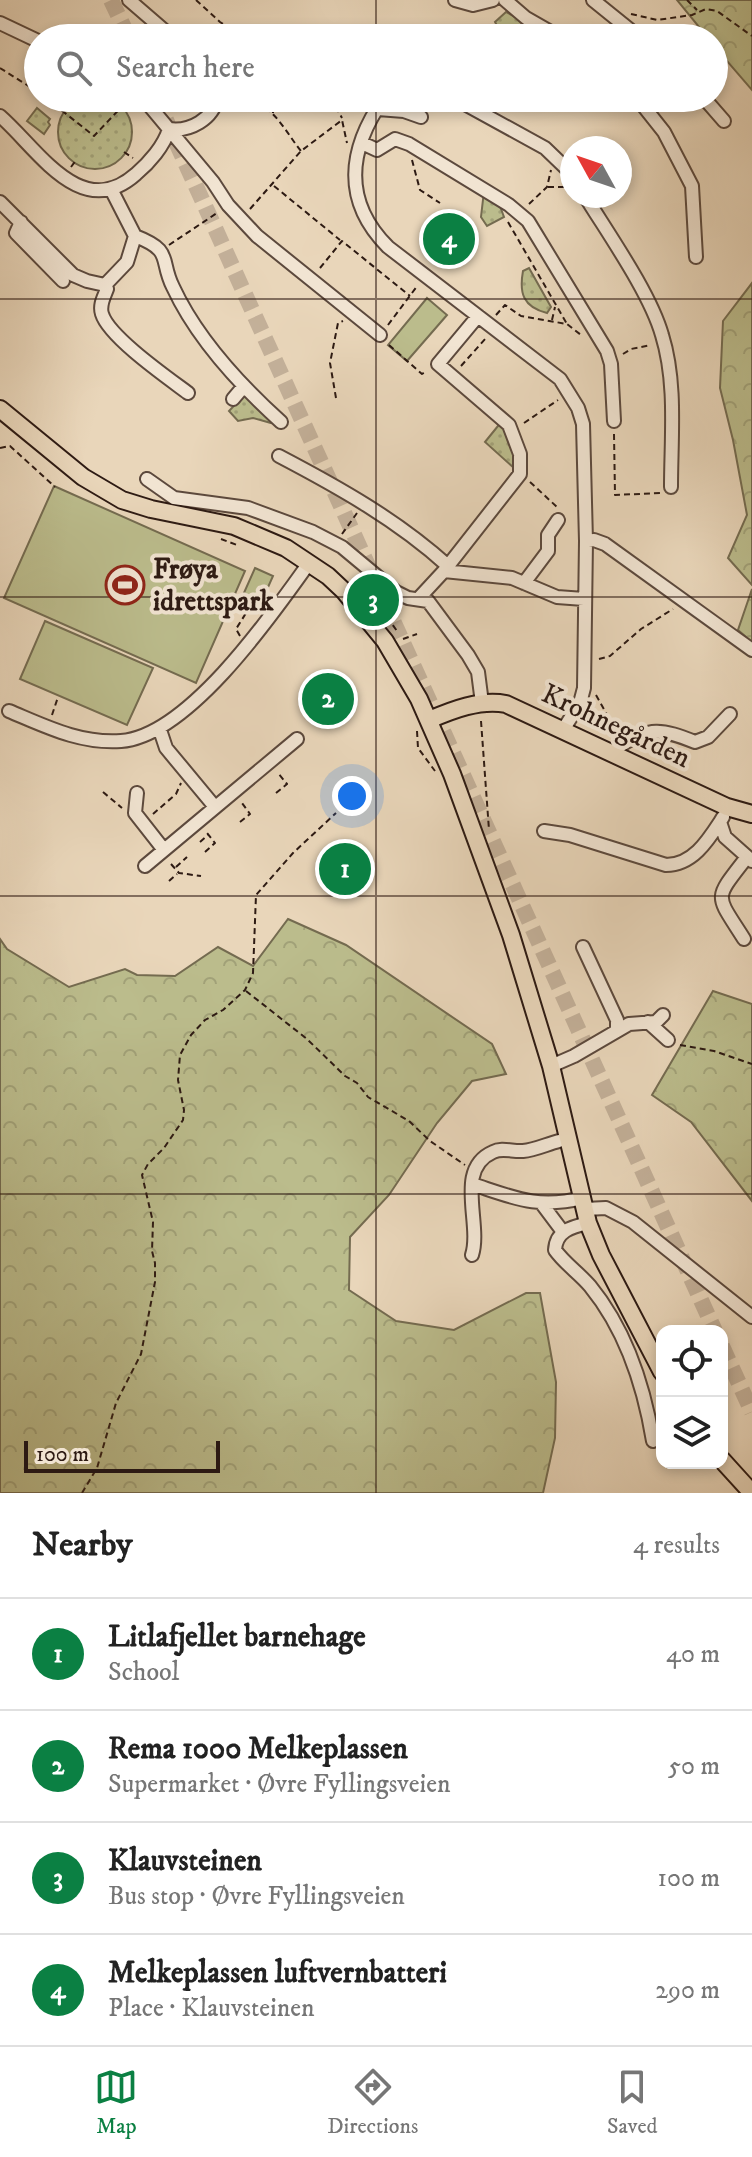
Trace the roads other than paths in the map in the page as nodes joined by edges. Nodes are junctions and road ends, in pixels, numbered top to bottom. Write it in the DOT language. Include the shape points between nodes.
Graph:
graph roads {
  1 [pos="129,0"];
  2 [pos="455,0"];
  3 [pos="493,0"];
  4 [pos="505,0"];
  5 [pos="593,0"];
  6 [pos="0,23"];
  7 [pos="157,24"];
  8 [pos="536,24"];
  9 [pos="623,24"];
  10 [pos="24,34"];
  11 [pos="155,112"];
  12 [pos="212,112"];
  13 [pos="377,112"];
  14 [pos="407,112"];
  15 [pos="480,112"];
  16 [pos="648,112"];
  17 [pos="716,112"];
  18 [pos="0,116"];
  19 [pos="421,117"];
  20 [pos="724,121"];
  21 [pos="169,129"];
  22 [pos="362,143"];
  23 [pos="560,162"];
  24 [pos="112,191"];
  25 [pos="0,202"];
  26 [pos="592,208"];
  27 [pos="21,222"];
  28 [pos="135,236"];
  29 [pos="696,257"];
  30 [pos="63,281"];
  31 [pos="105,285"];
  32 [pos="478,316"];
  33 [pos="380,335"];
  34 [pos="244,386"];
  35 [pos="188,393"];
  36 [pos="233,399"];
  37 [pos="0,409"];
  38 [pos="614,421"];
  39 [pos="281,422"];
  40 [pos="279,456"];
  41 [pos="147,479"];
  42 [pos="671,487"];
  43 [pos="558,520"];
  44 [pos="586,541"];
  45 [pos="309,563"];
  46 [pos="446,569"];
  47 [pos="524,583"];
  48 [pos="419,598"];
  49 [pos="584,599"];
  50 [pos="752,650"];
  51 [pos="482,703"];
  52 [pos="9,711"];
  53 [pos="730,714"];
  54 [pos="423,722"];
  55 [pos="160,730"];
  56 [pos="563,730"];
  57 [pos="297,739"];
  58 [pos="622,742"];
  59 [pos="137,793"];
  60 [pos="215,807"];
  61 [pos="724,814"];
  62 [pos="752,814"];
  63 [pos="544,831"];
  64 [pos="163,851"];
  65 [pos="750,859"];
  66 [pos="145,866"];
  67 [pos="744,939"];
  68 [pos="583,947"];
  69 [pos="663,1015"];
  70 [pos="648,1022"];
  71 [pos="617,1031"];
  72 [pos="668,1040"];
  73 [pos="551,1066"];
  74 [pos="559,1141"];
  75 [pos="472,1178"];
  76 [pos="542,1204"];
  77 [pos="586,1210"];
  78 [pos="563,1232"];
  79 [pos="472,1255"];
  80 [pos="752,1317"];
  81 [pos="656,1360"];
  82 [pos="653,1441"];
  83 [pos="728,1467"];
  84 [pos="752,1493"];
  1 -- 7 [label="street"];
  2 -- 3 [label="street" via="473,5"];
  4 -- 8 [label="street"];
  5 -- 9 [label="street"];
  6 -- 10 [label="street"];
  11 -- 21 [label="street"];
  12 -- 21 [label="street" via="185,130"];
  13 -- 22 [label="street"];
  14 -- 19 [label="street"];
  15 -- 23 [label="street" via="526,136"];
  16 -- 29 [label="street" via="692,186"];
  17 -- 20 [label="street"];
  18 -- 24 [label="street" via="68,181"];
  21 -- 24 [label="street" via="137,173"];
  21 -- 33 [label="street" via="257,236"];
  22 -- 32 [label="street" via="355,191 365,221 388,247"];
  22 -- 38 [label="street" via="377,150 395,139 413,146 528,221 607,351"];
  24 -- 28 [label="street"];
  25 -- 27 [label="street"];
  26 -- 42 [label="street" via="662,332 671,392"];
  27 -- 30 [label="street" via="16,233"];
  27 -- 31 [label="street" via="73,275"];
  28 -- 31 [label="street" via="127,262"];
  28 -- 34 [label="street" via="166,259 171,285 188,316"];
  31 -- 35 [label="street" via="105,320 145,361"];
  32 -- 44 [label="street" via="560,379 569,392 583,424"];
  32 -- 46 [label="street" via="438,364 512,431 520,474"];
  34 -- 36 [label="street"];
  34 -- 39 [label="street"];
  37 -- 45 [label="main road" via="83,477 122,500 234,526"];
  40 -- 46 [label="street" via="377,510 414,536"];
  41 -- 48 [label="street" via="174,498 248,508 313,532 342,547 396,592"];
  43 -- 47 [label="street" via="548,535 548,551"];
  44 -- 49 [label="street"];
  44 -- 50 [label="street" via="605,544"];
  45 -- 54 [label="main road" via="344,591 385,641"];
  45 -- 55 [label="street" via="215,681"];
  46 -- 47 [label="street"];
  46 -- 48 [label="street"];
  47 -- 49 [label="street" via="557,597"];
  48 -- 51 [label="street" via="432,604 468,655 478,672"];
  49 -- 56 [label="street" via="584,686"];
  51 -- 54 [label="main road, Krohnegården"];
  51 -- 56 [label="main road, Krohnegården" via="506,704"];
  52 -- 55 [label="street" via="83,739 124,741"];
  53 -- 58 [label="street, Krohnegården" via="711,735 695,742 657,730"];
  54 -- 73 [label="main road" via="452,774 511,935"];
  55 -- 60 [label="street" via="166,748"];
  56 -- 61 [label="main road, Krohnegården"];
  57 -- 60 [label="street"];
  59 -- 64 [label="street" via="135,810"];
  60 -- 64 [label="street"];
  61 -- 62 [label="main road, Krohnegården"];
  61 -- 63 [label="street" via="691,859 677,865"];
  61 -- 65 [label="street, Krohnegården" via="725,837"];
  64 -- 66 [label="street"];
  65 -- 67 [label="street, Krohnegården" via="721,896"];
  68 -- 71 [label="street" via="617,1020"];
  69 -- 70 [label="street"];
  70 -- 71 [label="street"];
  70 -- 72 [label="street"];
  71 -- 73 [label="street"];
  73 -- 77 [label="main road"];
  74 -- 75 [label="street" via="523,1151 493,1151"];
  75 -- 76 [label="street" via="518,1200"];
  75 -- 79 [label="street"];
  76 -- 77 [label="street"];
  76 -- 78 [label="street"];
  77 -- 78 [label="street"];
  77 -- 80 [label="street" via="606,1208 633,1222"];
  77 -- 81 [label="main road" via="601,1255"];
  78 -- 82 [label="street" via="555,1250 591,1287 627,1347 646,1399"];
  83 -- 84 [label="main road"];
}
